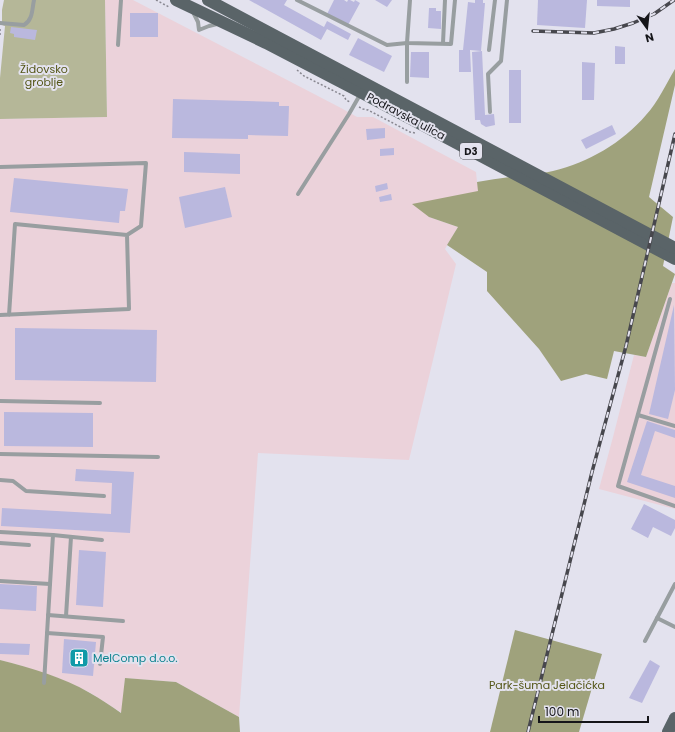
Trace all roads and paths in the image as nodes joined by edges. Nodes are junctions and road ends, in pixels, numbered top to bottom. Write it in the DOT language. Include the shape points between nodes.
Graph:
graph roads {
  1 [pos="34,0"];
  2 [pos="121,0"];
  3 [pos="176,0"];
  4 [pos="208,0"];
  5 [pos="297,0"];
  6 [pos="410,0"];
  7 [pos="445,0"];
  8 [pos="455,0"];
  9 [pos="495,0"];
  10 [pos="507,0"];
  11 [pos="188,5"];
  12 [pos="224,22"];
  13 [pos="0,23"];
  14 [pos="0,28"];
  15 [pos="0,35"];
  16 [pos="407,43"];
  17 [pos="443,43"];
  18 [pos="118,45"];
  19 [pos="489,50"];
  20 [pos="407,82"];
  21 [pos="362,93"];
  22 [pos="490,112"];
  23 [pos="0,167"];
  24 [pos="298,194"];
  25 [pos="127,235"];
  26 [pos="675,248"];
  27 [pos="675,260"];
  28 [pos="670,299"];
  29 [pos="0,315"];
  30 [pos="9,315"];
  31 [pos="0,401"];
  32 [pos="100,403"];
  33 [pos="638,416"];
  34 [pos="675,426"];
  35 [pos="0,454"];
  36 [pos="158,457"];
  37 [pos="0,480"];
  38 [pos="104,496"];
  39 [pos="675,506"];
  40 [pos="0,532"];
  41 [pos="53,535"];
  42 [pos="71,537"];
  43 [pos="102,540"];
  44 [pos="0,543"];
  45 [pos="29,545"];
  46 [pos="0,581"];
  47 [pos="50,584"];
  48 [pos="675,584"];
  49 [pos="48,615"];
  50 [pos="66,616"];
  51 [pos="657,618"];
  52 [pos="122,620"];
  53 [pos="675,627"];
  54 [pos="47,634"];
  55 [pos="645,641"];
  56 [pos="100,664"];
  57 [pos="44,683"];
  58 [pos="675,718"];
  59 [pos="668,732"];
  1 -- 13 [label="lane" via="31,18 27,24"];
  2 -- 18 [label="lane"];
  3 -- 11 [label="main road, Podravska ulica / D3"];
  4 -- 26 [label="main road, Podravska ulica / D3"];
  5 -- 16 [label="lane" via="387,45"];
  6 -- 16 [label="lane"];
  7 -- 17 [label="lane"];
  8 -- 17 [label="lane" via="451,44"];
  9 -- 19 [label="lane"];
  10 -- 22 [label="lane" via="501,61 488,74"];
  11 -- 12 [label="main road, Podravska ulica / D3"];
  11 -- 12 [label="lane" via="198,22 199,30"];
  12 -- 21 [label="main road, Podravska ulica / D3"];
  14 -- 15 [label="path"];
  16 -- 17 [label="lane"];
  16 -- 20 [label="lane"];
  21 -- 24 [label="lane"];
  21 -- 27 [label="main road, Podravska ulica / D3"];
  23 -- 25 [label="lane" via="146,163 140,226"];
  25 -- 30 [label="lane" via="128,308"];
  25 -- 30 [label="lane" via="15,224"];
  28 -- 33 [label="lane"];
  29 -- 30 [label="lane"];
  31 -- 32 [label="lane"];
  33 -- 34 [label="lane"];
  33 -- 39 [label="lane" via="618,486"];
  35 -- 36 [label="lane"];
  37 -- 38 [label="lane" via="13,481 26,491"];
  40 -- 41 [label="lane"];
  41 -- 42 [label="lane"];
  41 -- 47 [label="lane"];
  42 -- 43 [label="lane"];
  42 -- 50 [label="lane"];
  44 -- 45 [label="lane"];
  46 -- 47 [label="lane"];
  47 -- 49 [label="lane"];
  48 -- 51 [label="lane"];
  49 -- 50 [label="lane"];
  49 -- 54 [label="lane"];
  50 -- 52 [label="lane"];
  51 -- 53 [label="lane"];
  51 -- 55 [label="lane"];
  54 -- 56 [label="lane" via="103,637"];
  54 -- 57 [label="lane"];
  58 -- 59 [label="main road"];
}
